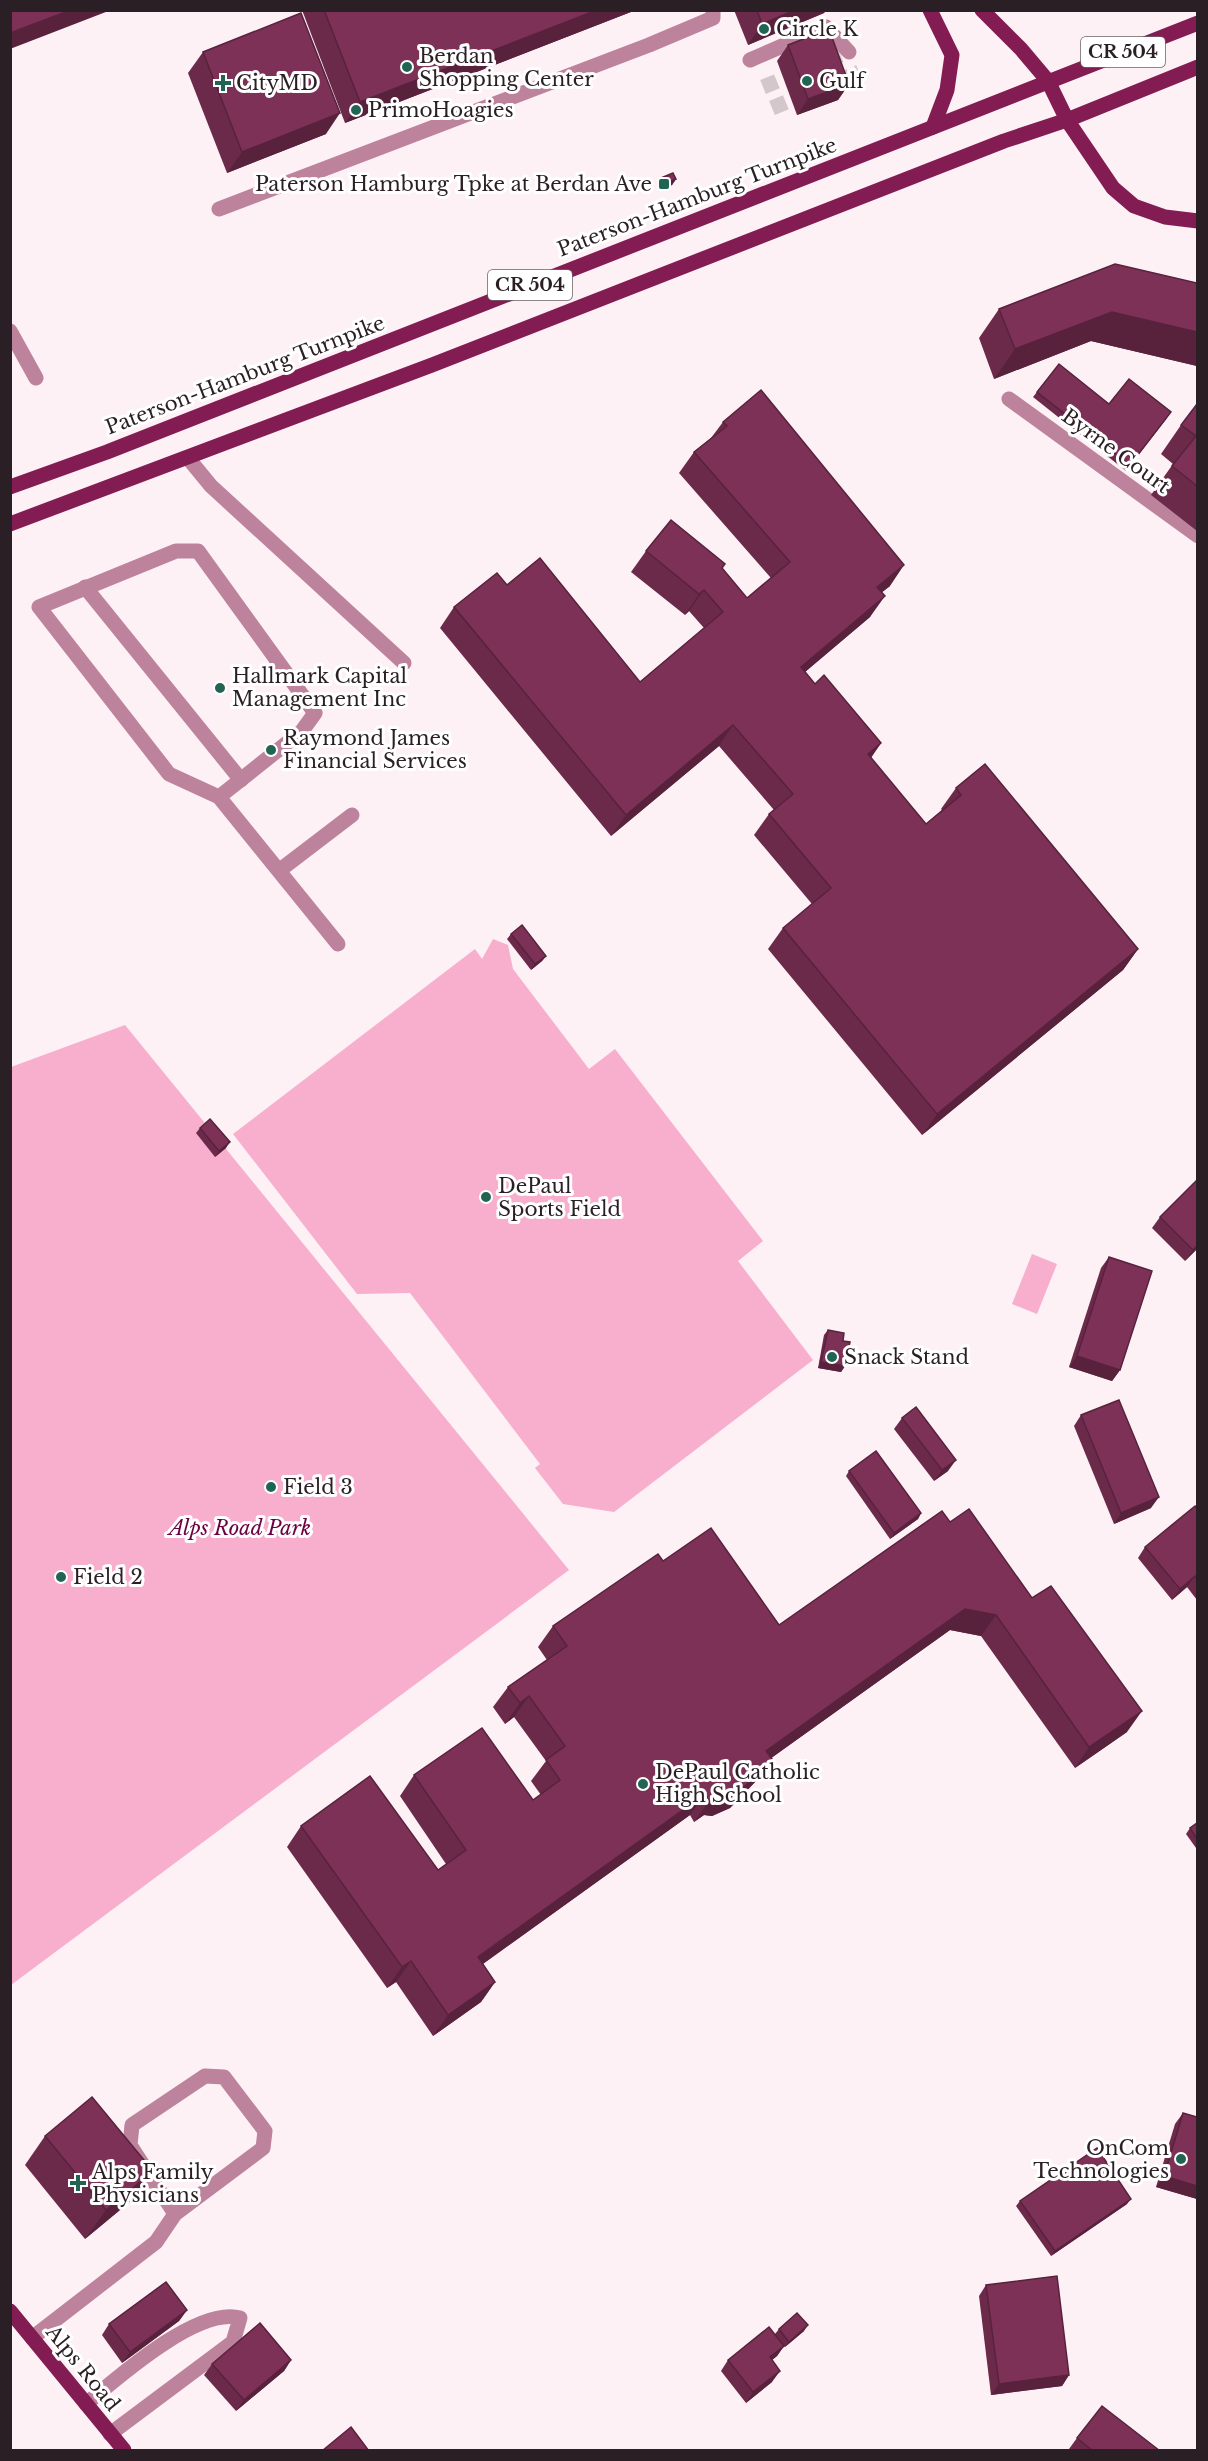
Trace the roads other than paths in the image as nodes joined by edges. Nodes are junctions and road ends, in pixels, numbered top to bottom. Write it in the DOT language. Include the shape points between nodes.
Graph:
graph roads {
  1 [pos="713,10"];
  2 [pos="930,10"];
  3 [pos="982,10"];
  4 [pos="1197,23"];
  5 [pos="849,52"];
  6 [pos="750,60"];
  7 [pos="1197,67"];
  8 [pos="1048,81"];
  9 [pos="1067,120"];
  10 [pos="933,127"];
  11 [pos="219,209"];
  12 [pos="1197,221"];
  13 [pos="10,331"];
  14 [pos="36,378"];
  15 [pos="1009,399"];
  16 [pos="188,458"];
  17 [pos="10,487"];
  18 [pos="10,524"];
  19 [pos="1197,536"];
  20 [pos="85,587"];
  21 [pos="404,663"];
  22 [pos="241,780"];
  23 [pos="219,797"];
  24 [pos="352,815"];
  25 [pos="280,870"];
  26 [pos="338,944"];
  27 [pos="175,2214"];
  28 [pos="10,2311"];
  29 [pos="32,2338"];
  30 [pos="86,2404"];
  31 [pos="110,2434"];
  32 [pos="123,2451"];
  1 -- 11 [label="lane" via="713,18 649,45"];
  2 -- 10 [label="main road" via="952,55 947,90"];
  3 -- 8 [label="main road"];
  4 -- 8 [label="main road, Paterson-Hamburg Turnpike / CR 504"];
  5 -- 6 [label="lane" via="826,27"];
  7 -- 9 [label="main road, CR 504"];
  8 -- 9 [label="main road"];
  8 -- 10 [label="main road, Paterson-Hamburg Turnpike / CR 504"];
  9 -- 12 [label="main road" via="1113,188 1134,206 1165,217"];
  9 -- 16 [label="main road, CR 504" via="993,145"];
  10 -- 17 [label="main road, Paterson-Hamburg Turnpike / CR 504"];
  13 -- 14 [label="lane"];
  15 -- 19 [label="lane, Byrne Court"];
  16 -- 18 [label="main road, CR 504"];
  16 -- 21 [label="lane" via="211,486"];
  20 -- 22 [label="lane"];
  20 -- 22 [label="lane" via="176,551 198,551 315,713 302,731"];
  20 -- 23 [label="lane" via="39,607 169,774"];
  22 -- 23 [label="lane"];
  23 -- 25 [label="lane"];
  24 -- 25 [label="lane"];
  25 -- 26 [label="lane"];
  27 -- 27 [label="lane" via="130,2145 132,2125 205,2076 224,2077 265,2131 263,2148"];
  27 -- 29 [label="lane" via="156,2242"];
  28 -- 29 [label="main road, Alps Road"];
  29 -- 30 [label="main road, Alps Road"];
  30 -- 31 [label="main road, Alps Road"];
  30 -- 31 [label="lane" via="143,2357 188,2330 213,2319 240,2318 233,2342"];
  31 -- 32 [label="main road, Alps Road"];
}
